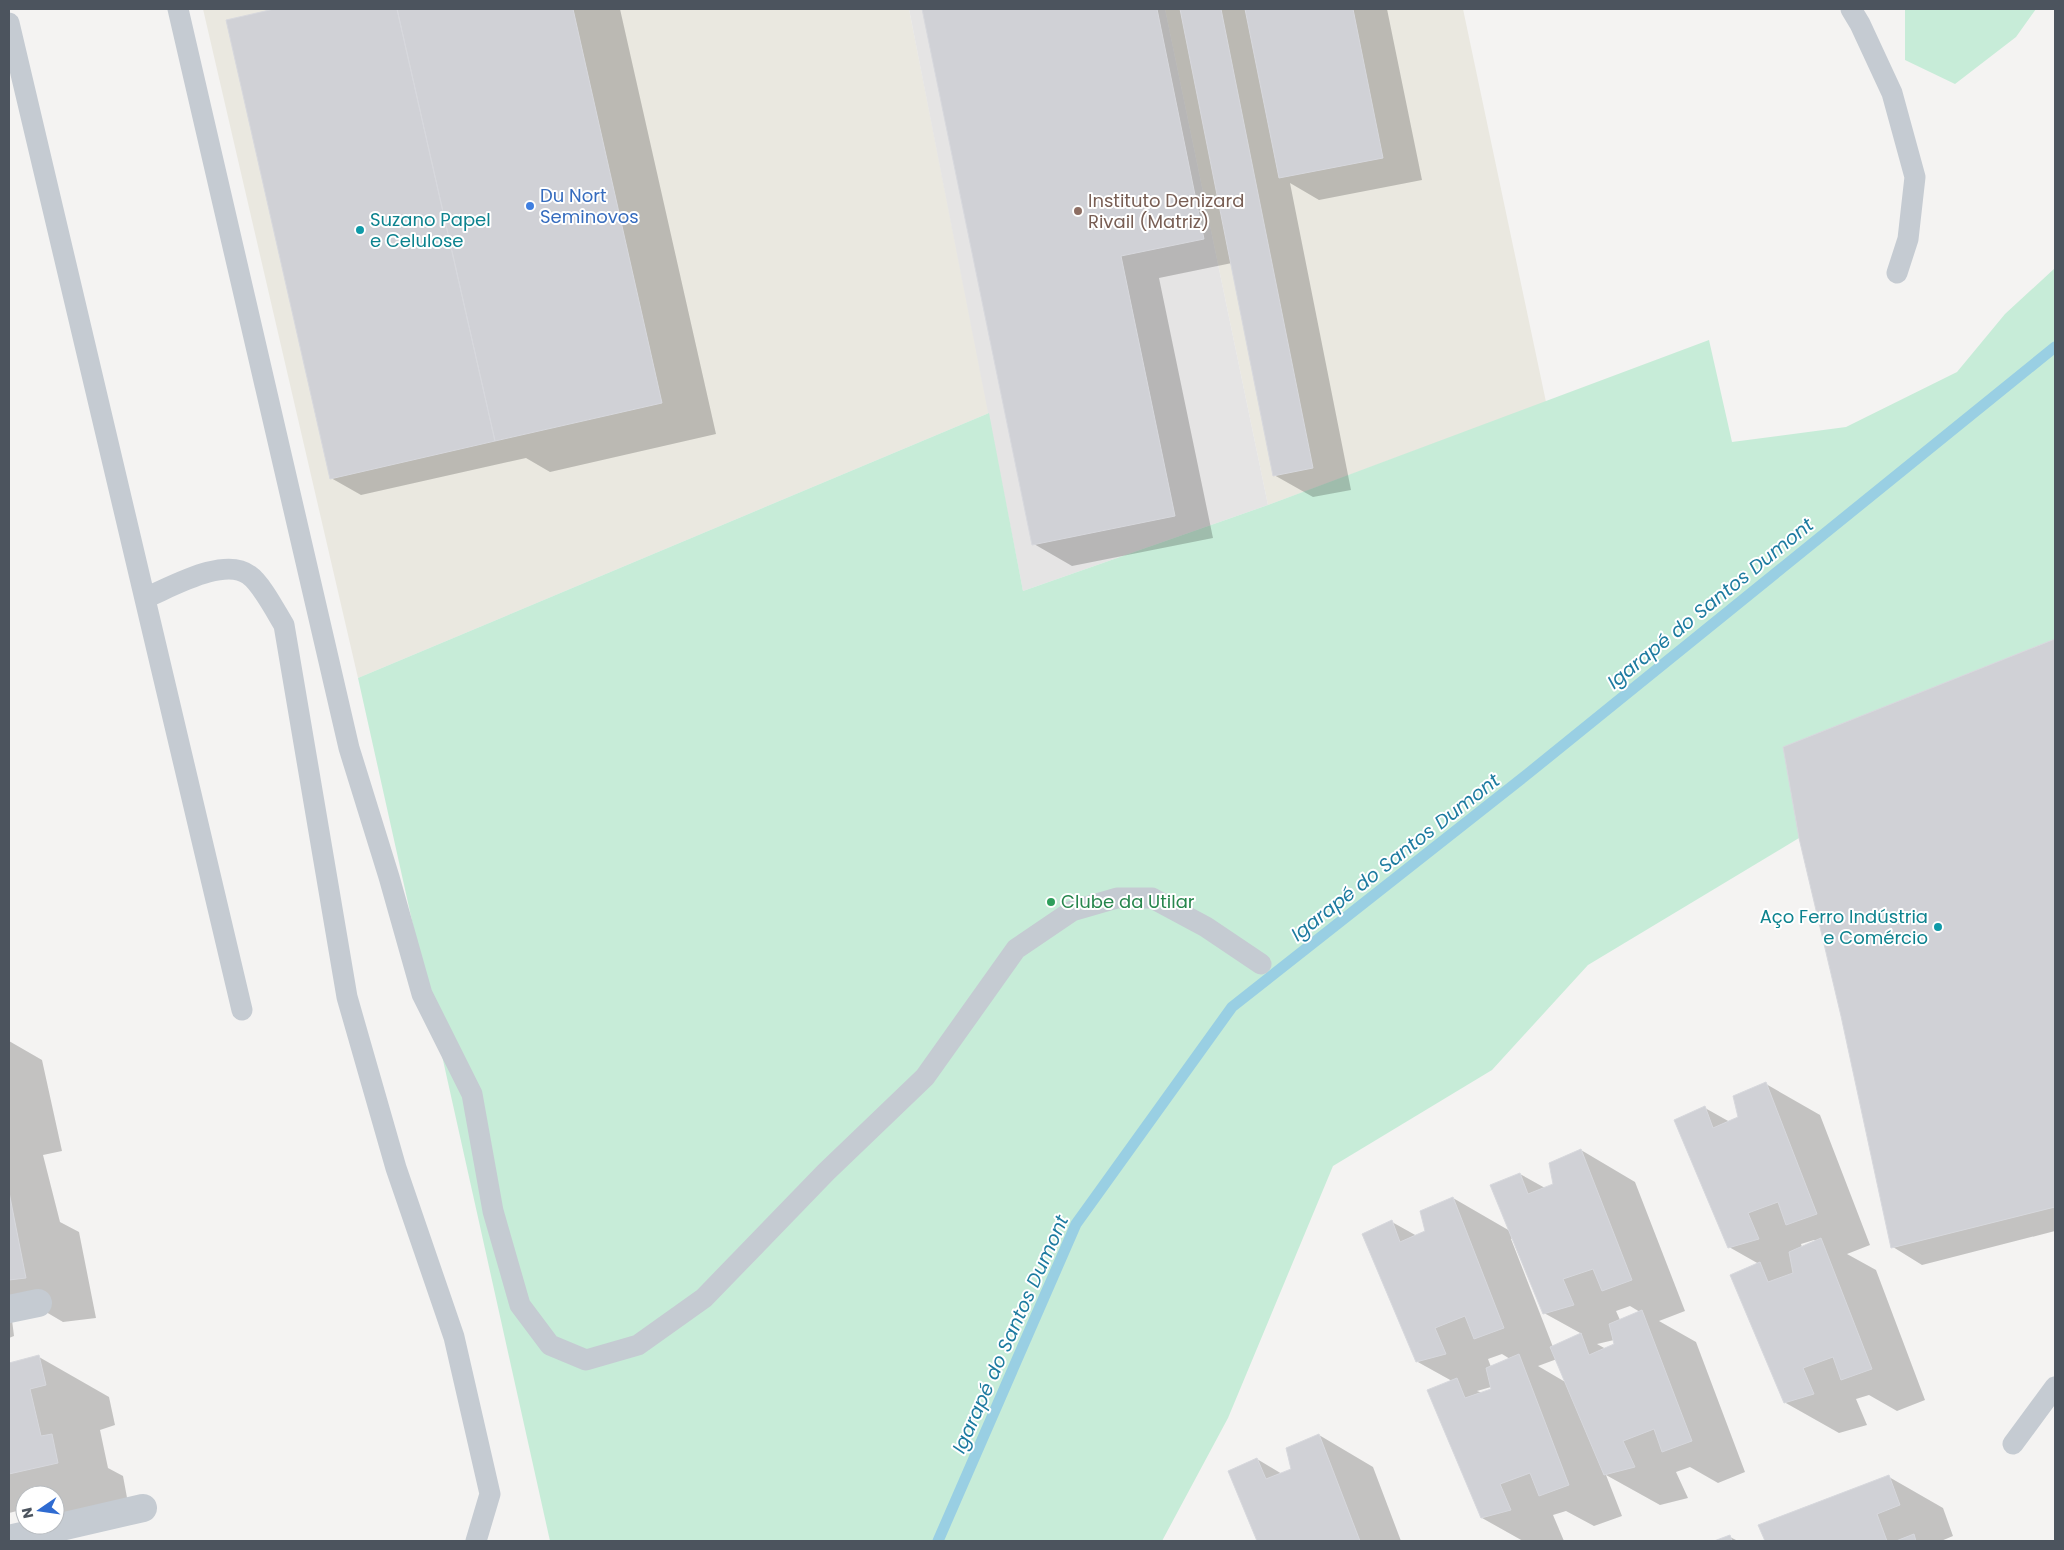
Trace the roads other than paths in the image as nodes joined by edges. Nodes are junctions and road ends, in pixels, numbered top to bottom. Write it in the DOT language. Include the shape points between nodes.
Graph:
graph roads {
  1 [pos="178,9"];
  2 [pos="1851,9"];
  3 [pos="9,23"];
  4 [pos="1897,273"];
  5 [pos="145,598"];
  6 [pos="1261,964"];
  7 [pos="242,1010"];
  8 [pos="38,1303"];
  9 [pos="9,1309"];
  10 [pos="2055,1387"];
  11 [pos="2013,1444"];
  12 [pos="143,1508"];
  13 [pos="9,1539"];
  14 [pos="476,1541"];
  1 -- 6 [label="lane" via="349,748 422,994 472,1094 493,1211 520,1305 550,1346 586,1360 638,1345 704,1298 826,1172 926,1077 1016,949 1072,910 1117,898 1152,898 1206,927"];
  2 -- 4 [label="lane" via="1892,93 1915,177 1908,239"];
  3 -- 5 [label="lane"];
  5 -- 7 [label="lane"];
  5 -- 14 [label="lane" via="213,570 235,568 249,575 284,625 348,997 396,1168 454,1337 490,1494"];
  8 -- 9 [label="street"];
  10 -- 11 [label="lane"];
  12 -- 13 [label="street"];
}
